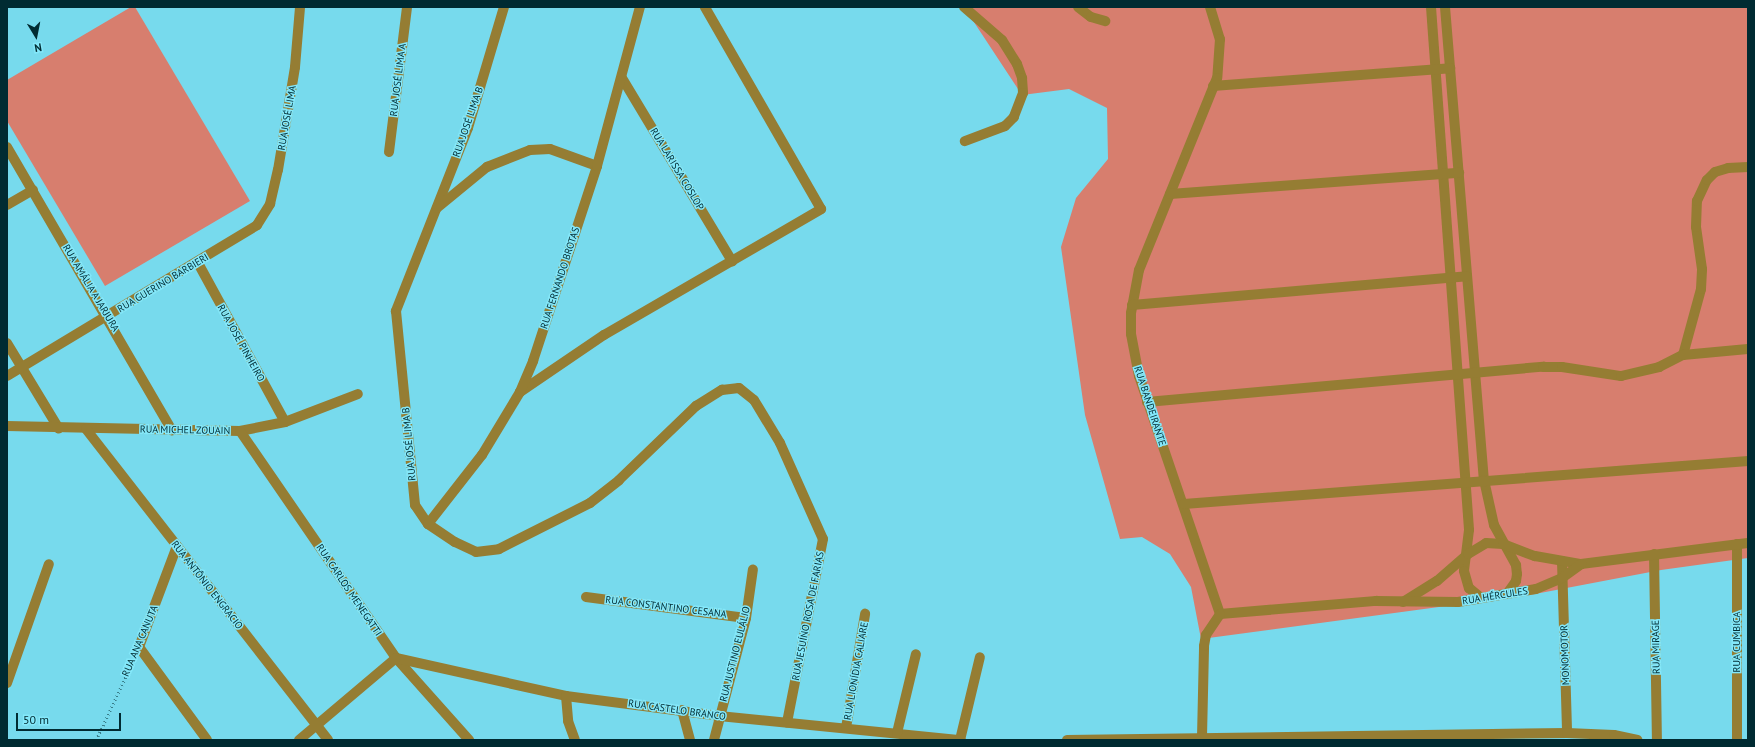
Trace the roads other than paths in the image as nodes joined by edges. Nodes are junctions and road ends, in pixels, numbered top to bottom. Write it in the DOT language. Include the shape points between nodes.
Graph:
graph roads {
  1 [pos="300,7"];
  2 [pos="407,7"];
  3 [pos="504,7"];
  4 [pos="640,7"];
  5 [pos="705,7"];
  6 [pos="964,7"];
  7 [pos="1078,7"];
  8 [pos="1210,7"];
  9 [pos="1431,7"];
  10 [pos="1445,7"];
  11 [pos="1105,21"];
  12 [pos="1450,68"];
  13 [pos="1435,69"];
  14 [pos="622,78"];
  15 [pos="1214,86"];
  16 [pos="965,141"];
  17 [pos="7,147"];
  18 [pos="389,152"];
  19 [pos="597,166"];
  20 [pos="1748,167"];
  21 [pos="1458,174"];
  22 [pos="1442,175"];
  23 [pos="33,190"];
  24 [pos="1170,194"];
  25 [pos="7,205"];
  26 [pos="436,209"];
  27 [pos="257,225"];
  28 [pos="732,261"];
  29 [pos="198,263"];
  30 [pos="1467,276"];
  31 [pos="1450,278"];
  32 [pos="1132,305"];
  33 [pos="108,316"];
  34 [pos="7,343"];
  35 [pos="1748,348"];
  36 [pos="1683,356"];
  37 [pos="22,368"];
  38 [pos="1474,374"];
  39 [pos="1456,375"];
  40 [pos="7,376"];
  41 [pos="739,388"];
  42 [pos="520,392"];
  43 [pos="358,394"];
  44 [pos="1147,402"];
  45 [pos="285,422"];
  46 [pos="7,426"];
  47 [pos="59,429"];
  48 [pos="86,429"];
  49 [pos="172,430"];
  50 [pos="240,431"];
  51 [pos="1748,461"];
  52 [pos="1484,480"];
  53 [pos="1465,482"];
  54 [pos="1184,504"];
  55 [pos="428,524"];
  56 [pos="1748,543"];
  57 [pos="1503,544"];
  58 [pos="1737,544"];
  59 [pos="176,546"];
  60 [pos="1468,554"];
  61 [pos="1654,554"];
  62 [pos="1562,561"];
  63 [pos="49,564"];
  64 [pos="1581,564"];
  65 [pos="753,569"];
  66 [pos="1562,578"];
  67 [pos="1507,594"];
  68 [pos="586,597"];
  69 [pos="1480,597"];
  70 [pos="1403,602"];
  71 [pos="865,614"];
  72 [pos="1220,614"];
  73 [pos="746,618"];
  74 [pos="916,654"];
  75 [pos="980,657"];
  76 [pos="396,658"];
  77 [pos="7,683"];
  78 [pos="566,696"];
  79 [pos="682,710"];
  80 [pos="720,716"];
  81 [pos="787,723"];
  82 [pos="318,726"];
  83 [pos="846,728"];
  84 [pos="897,733"];
  85 [pos="1567,733"];
  86 [pos="1202,737"];
  87 [pos="1264,738"];
  88 [pos="207,740"];
  89 [pos="299,740"];
  90 [pos="328,740"];
  91 [pos="470,740"];
  92 [pos="575,740"];
  93 [pos="690,740"];
  94 [pos="714,740"];
  95 [pos="961,740"];
  96 [pos="1067,740"];
  97 [pos="1637,740"];
  98 [pos="1658,740"];
  99 [pos="1737,740"];
  1 -- 27 [label="street, RUA JOSÉ LIMA" via="295,67 278,170 270,204"];
  2 -- 18 [label="street, RUA JOSÉ LIMA A"];
  3 -- 26 [label="street, RUA JOSÉ LIMA B" via="468,128"];
  4 -- 14 [label="street, RUA FERNANDO BROTAS"];
  5 -- 28 [label="street" via="821,209"];
  6 -- 16 [label="street" via="1002,40 1017,64 1022,78 1023,93 1014,117 1005,126"];
  7 -- 11 [label="street" via="1091,17"];
  8 -- 15 [label="street, RUA BANDEIRANTE" via="1220,39 1220,59"];
  9 -- 13 [label="street"];
  10 -- 12 [label="street"];
  12 -- 13 [label="street"];
  12 -- 21 [label="street"];
  13 -- 15 [label="street"];
  13 -- 22 [label="street"];
  14 -- 19 [label="street, RUA FERNANDO BROTAS"];
  14 -- 28 [label="street, RUA LARISSA COSLOP"];
  15 -- 24 [label="street, RUA BANDEIRANTE"];
  17 -- 23 [label="street, RUA AMÁLIA A JARJURA"];
  19 -- 26 [label="street" via="550,150 530,150 487,167"];
  19 -- 42 [label="street, RUA FERNANDO BROTAS" via="534,362"];
  20 -- 36 [label="street" via="1728,168 1715,172 1701,190 1695,213 1702,289"];
  21 -- 22 [label="street"];
  21 -- 30 [label="street"];
  22 -- 24 [label="street"];
  22 -- 31 [label="street"];
  23 -- 25 [label="street"];
  23 -- 33 [label="street, RUA AMÁLIA A JARJURA"];
  24 -- 32 [label="street, RUA BANDEIRANTE" via="1139,270"];
  26 -- 55 [label="street, RUA JOSÉ LIMA B" via="396,311 415,505"];
  27 -- 29 [label="street, RUA GUERINO BARBIERI"];
  28 -- 42 [label="street" via="604,335"];
  29 -- 33 [label="street, RUA GUERINO BARBIERI"];
  29 -- 45 [label="street, RUA JOSÉ PINHEIRO"];
  30 -- 31 [label="street"];
  30 -- 38 [label="street"];
  31 -- 32 [label="street"];
  31 -- 39 [label="street"];
  32 -- 44 [label="street, RUA BANDEIRANTE" via="1134,355"];
  33 -- 37 [label="street, RUA GUERINO BARBIERI"];
  33 -- 49 [label="street, RUA AMÁLIA A JARJURA"];
  34 -- 37 [label="street"];
  35 -- 36 [label="street"];
  36 -- 38 [label="street" via="1659,367 1621,376 1556,367"];
  37 -- 40 [label="street, RUA GUERINO BARBIERI"];
  37 -- 47 [label="street"];
  38 -- 39 [label="street"];
  38 -- 52 [label="street"];
  39 -- 44 [label="street"];
  39 -- 53 [label="street"];
  41 -- 55 [label="street, RUA JOSÉ LIMA B" via="722,390 696,406 620,480 590,504 499,549 476,552 440,534"];
  41 -- 81 [label="street, RUA JESUÍNO ROSA DE FARIAS" via="754,400 780,443 823,540"];
  42 -- 55 [label="street, RUA FERNANDO BROTAS" via="482,455"];
  43 -- 45 [label="street, RUA MICHEL ZOUAIN"];
  44 -- 54 [label="street, RUA BANDEIRANTE"];
  45 -- 50 [label="street, RUA MICHEL ZOUAIN"];
  46 -- 47 [label="street, RUA MICHEL ZOUAIN"];
  47 -- 48 [label="street, RUA MICHEL ZOUAIN"];
  48 -- 49 [label="street, RUA MICHEL ZOUAIN"];
  48 -- 59 [label="street, RUA ANTÔNIO ENGRACIO"];
  49 -- 50 [label="street, RUA MICHEL ZOUAIN"];
  50 -- 76 [label="street, RUA CARLOS MENEGATTI"];
  51 -- 52 [label="street"];
  52 -- 53 [label="street"];
  52 -- 57 [label="street" via="1494,525"];
  53 -- 54 [label="street"];
  53 -- 60 [label="street"];
  54 -- 72 [label="street, RUA BANDEIRANTE"];
  56 -- 58 [label="street, RUA HÉRCULES"];
  57 -- 60 [label="street, RUA HÉRCULES" via="1486,543"];
  57 -- 62 [label="street, RUA HÉRCULES" via="1535,556"];
  57 -- 67 [label="street" via="1516,566 1517,574 1516,582"];
  58 -- 61 [label="street, RUA HÉRCULES"];
  58 -- 99 [label="street, RUA CUMBICA"];
  59 -- 82 [label="street, RUA ANTÔNIO ENGRACIO"];
  59 -- 88 [label="street, RUA ANA CANUTA" via="140,647"];
  60 -- 69 [label="street" via="1464,571 1466,582"];
  60 -- 70 [label="street, RUA HÉRCULES" via="1450,572"];
  61 -- 64 [label="street, RUA HÉRCULES"];
  61 -- 98 [label="street, RUA MIRAGE"];
  62 -- 64 [label="street, RUA HÉRCULES"];
  62 -- 66 [label="street, MONOMOTOR"];
  63 -- 77 [label="street"];
  64 -- 66 [label="street, RUA HÉRCULES"];
  65 -- 73 [label="street, RUA JUSTINO EULÁLIO"];
  66 -- 67 [label="street, RUA HÉRCULES" via="1536,589"];
  66 -- 85 [label="street, MONOMOTOR"];
  67 -- 69 [label="street, RUA HÉRCULES"];
  68 -- 73 [label="street, RUA CONSTANTINO CESANA"];
  69 -- 70 [label="street, RUA HÉRCULES" via="1447,602"];
  70 -- 72 [label="street, RUA HÉRCULES" via="1376,601"];
  71 -- 83 [label="street, RUA LIONÍDIA CALIARE"];
  72 -- 86 [label="street" via="1206,635 1204,646"];
  73 -- 80 [label="street, RUA JUSTINO EULÁLIO"];
  74 -- 84 [label="street"];
  75 -- 95 [label="street"];
  76 -- 78 [label="street, RUA CASTELO BRANCO"];
  76 -- 82 [label="street"];
  76 -- 91 [label="street, RUA CARLOS MENEGATTI"];
  78 -- 79 [label="street, RUA CASTELO BRANCO"];
  78 -- 92 [label="street" via="568,721"];
  79 -- 80 [label="street, RUA CASTELO BRANCO"];
  79 -- 93 [label="street"];
  80 -- 81 [label="street, RUA CASTELO BRANCO"];
  80 -- 94 [label="street, RUA JUSTINO EULÁLIO"];
  81 -- 83 [label="street, RUA CASTELO BRANCO"];
  82 -- 89 [label="street"];
  82 -- 90 [label="street, RUA ANTÔNIO ENGRACIO"];
  83 -- 84 [label="street, RUA CASTELO BRANCO"];
  84 -- 95 [label="street, RUA CASTELO BRANCO"];
  85 -- 87 [label="street"];
  85 -- 97 [label="street" via="1614,735"];
  86 -- 87 [label="street"];
  86 -- 96 [label="street"];
}
